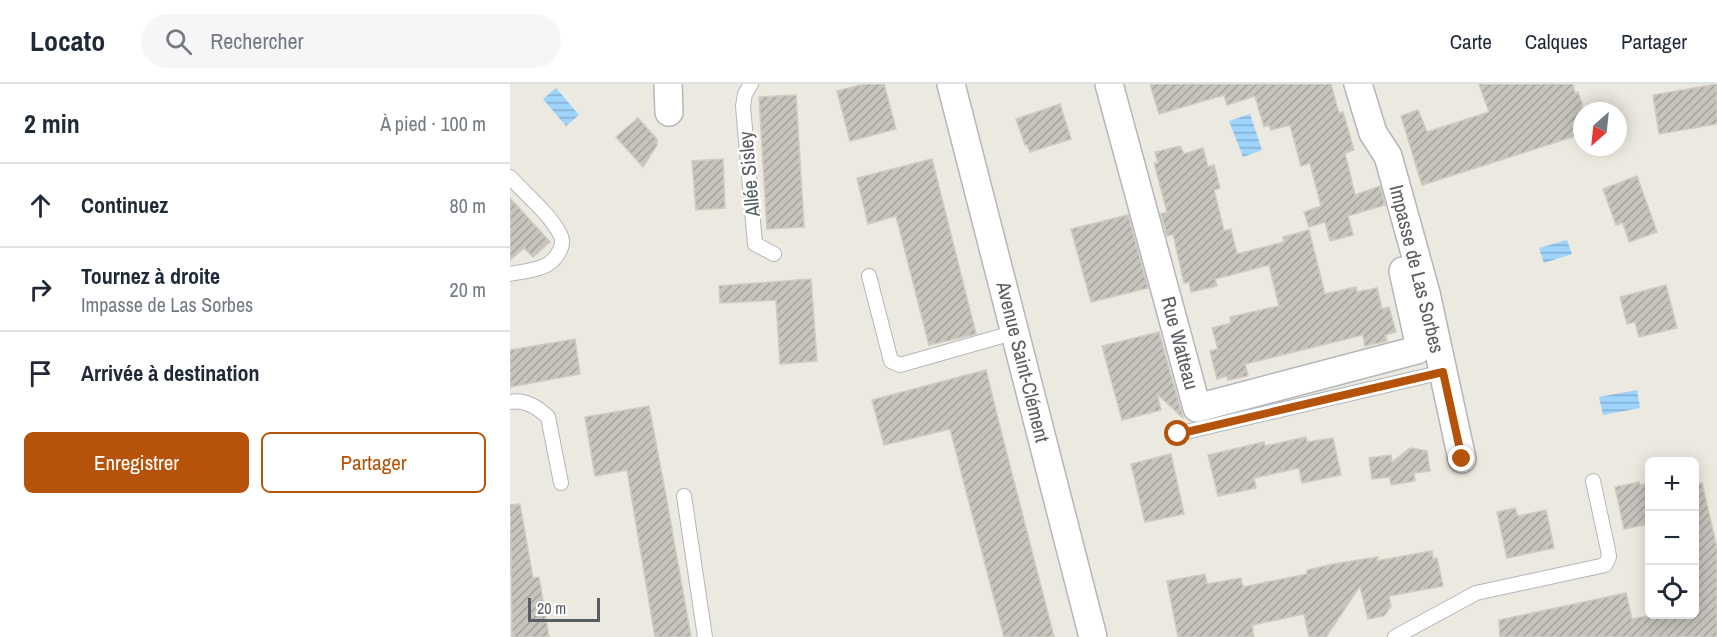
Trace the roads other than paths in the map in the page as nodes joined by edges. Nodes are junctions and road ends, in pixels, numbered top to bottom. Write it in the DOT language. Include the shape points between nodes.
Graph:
graph roads {
  1 [pos="668,84"];
  2 [pos="751,84"];
  3 [pos="1109,84"];
  4 [pos="1358,84"];
  5 [pos="953,85"];
  6 [pos="669,112"];
  7 [pos="510,177"];
  8 [pos="774,254"];
  9 [pos="1403,271"];
  10 [pos="510,274"];
  11 [pos="869,276"];
  12 [pos="1016,332"];
  13 [pos="1443,372"];
  14 [pos="510,402"];
  15 [pos="1178,434"];
  16 [pos="1462,459"];
  17 [pos="1593,481"];
  18 [pos="561,483"];
  19 [pos="684,496"];
  20 [pos="705,637"];
  21 [pos="1094,637"];
  22 [pos="1395,637"];
  1 -- 6 [label="street"];
  2 -- 8 [label="lane, Allée Sisley" via="743,106 755,244"];
  3 -- 9 [label="street, Rue Watteau" via="1197,408 1417,350 1419,343"];
  4 -- 13 [label="street, Impasse de Las Sorbes" via="1373,134 1388,156 1426,293"];
  5 -- 12 [label="street, Avenue Saint-Clément"];
  7 -- 10 [label="lane" via="562,235 554,261"];
  11 -- 12 [label="lane" via="891,361 900,365"];
  12 -- 21 [label="street, Avenue Saint-Clément"];
  13 -- 15 [label="lane"];
  13 -- 16 [label="street, Impasse de Las Sorbes"];
  14 -- 18 [label="lane" via="530,404 548,417"];
  17 -- 22 [label="lane" via="1609,557 1605,565 1476,593"];
  19 -- 20 [label="lane"];
}
